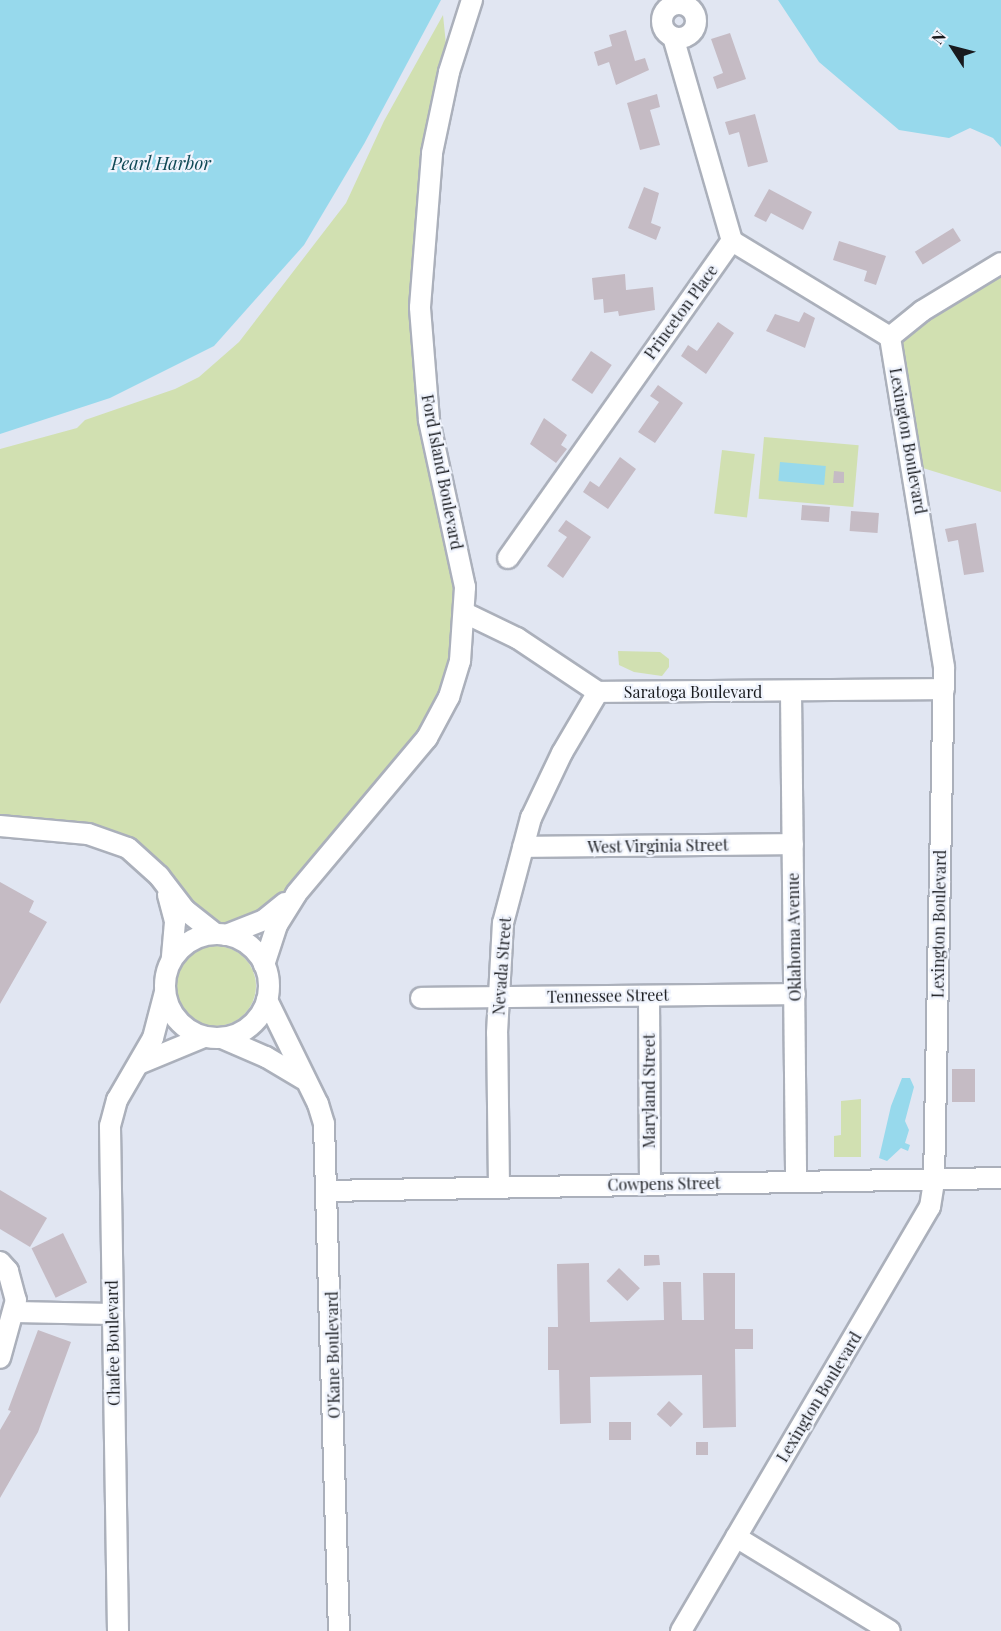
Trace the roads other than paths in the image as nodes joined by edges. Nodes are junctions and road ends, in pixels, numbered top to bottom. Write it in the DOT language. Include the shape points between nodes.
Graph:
graph roads {
  1 [pos="472,0"];
  2 [pos="673,37"];
  3 [pos="732,241"];
  4 [pos="1001,263"];
  5 [pos="890,338"];
  6 [pos="508,558"];
  7 [pos="465,613"];
  8 [pos="944,689"];
  9 [pos="598,692"];
  10 [pos="791,692"];
  11 [pos="0,826"];
  12 [pos="793,844"];
  13 [pos="523,847"];
  14 [pos="166,886"];
  15 [pos="296,894"];
  16 [pos="221,934"];
  17 [pos="172,959"];
  18 [pos="264,965"];
  19 [pos="165,992"];
  20 [pos="795,994"];
  21 [pos="649,996"];
  22 [pos="498,997"];
  23 [pos="422,999"];
  24 [pos="267,1000"];
  25 [pos="213,1037"];
  26 [pos="141,1063"];
  27 [pos="307,1082"];
  28 [pos="1001,1178"];
  29 [pos="796,1181"];
  30 [pos="934,1181"];
  31 [pos="650,1185"];
  32 [pos="499,1187"];
  33 [pos="326,1191"];
  34 [pos="0,1262"];
  35 [pos="15,1312"];
  36 [pos="112,1314"];
  37 [pos="0,1358"];
  38 [pos="736,1537"];
  39 [pos="118,1631"];
  40 [pos="339,1631"];
  41 [pos="681,1631"];
  42 [pos="890,1631"];
  1 -- 7 [label="street, Ford Island Boulevard" via="449,74 432,153 420,307 429,420 462,570"];
  2 -- 3 [label="street"];
  3 -- 5 [label="street"];
  3 -- 6 [label="street, Princeton Place"];
  4 -- 5 [label="street" via="922,311"];
  5 -- 8 [label="street, Lexington Boulevard" via="940,643"];
  7 -- 9 [label="street" via="481,617"];
  7 -- 15 [label="street, Ford Island Boulevard" via="460,661 439,718 411,761"];
  8 -- 10 [label="street, Saratoga Boulevard"];
  8 -- 30 [label="street, Lexington Boulevard"];
  9 -- 10 [label="street, Saratoga Boulevard"];
  9 -- 13 [label="street, Nevada Street" via="549,779"];
  10 -- 12 [label="street, Oklahoma Avenue"];
  11 -- 14 [label="street" via="88,834 111,840 146,862"];
  12 -- 13 [label="street, West Virginia Street"];
  12 -- 20 [label="street, Oklahoma Avenue"];
  13 -- 22 [label="street, Nevada Street" via="503,923"];
  14 -- 16 [label="street" via="192,917"];
  14 -- 17 [label="street" via="175,922"];
  15 -- 16 [label="street, Ford Island Boulevard" via="264,920"];
  15 -- 18 [label="street, Ford Island Boulevard" via="277,925"];
  16 -- 17 [label="street" via="191,941"];
  16 -- 18 [label="street" via="249,946"];
  17 -- 19 [label="street"];
  18 -- 24 [label="street" via="269,982"];
  19 -- 25 [label="street" via="177,1020"];
  19 -- 26 [label="street, Chafee Boulevard" via="153,1038"];
  20 -- 21 [label="street, Tennessee Street"];
  20 -- 29 [label="street, Oklahoma Avenue"];
  21 -- 22 [label="street, Tennessee Street"];
  21 -- 31 [label="street, Maryland Street"];
  22 -- 23 [label="street, Tennessee Street"];
  22 -- 32 [label="street, Nevada Street"];
  24 -- 25 [label="street" via="250,1026"];
  24 -- 27 [label="street, O'Kane Boulevard"];
  25 -- 26 [label="street"];
  25 -- 27 [label="street" via="266,1057"];
  26 -- 36 [label="street, Chafee Boulevard" via="117,1100 110,1126"];
  27 -- 33 [label="street, O'Kane Boulevard" via="324,1125"];
  28 -- 30 [label="street, Cowpens Street"];
  29 -- 30 [label="street, Cowpens Street"];
  29 -- 31 [label="street, Cowpens Street"];
  30 -- 38 [label="street, Lexington Boulevard" via="930,1206"];
  31 -- 32 [label="street, Cowpens Street"];
  32 -- 33 [label="street, Cowpens Street"];
  33 -- 40 [label="street, O'Kane Boulevard"];
  34 -- 35 [label="street" via="14,1290"];
  35 -- 36 [label="street"];
  35 -- 37 [label="street"];
  36 -- 39 [label="street, Chafee Boulevard"];
  38 -- 41 [label="street, Lexington Boulevard"];
  38 -- 42 [label="street"];
}
